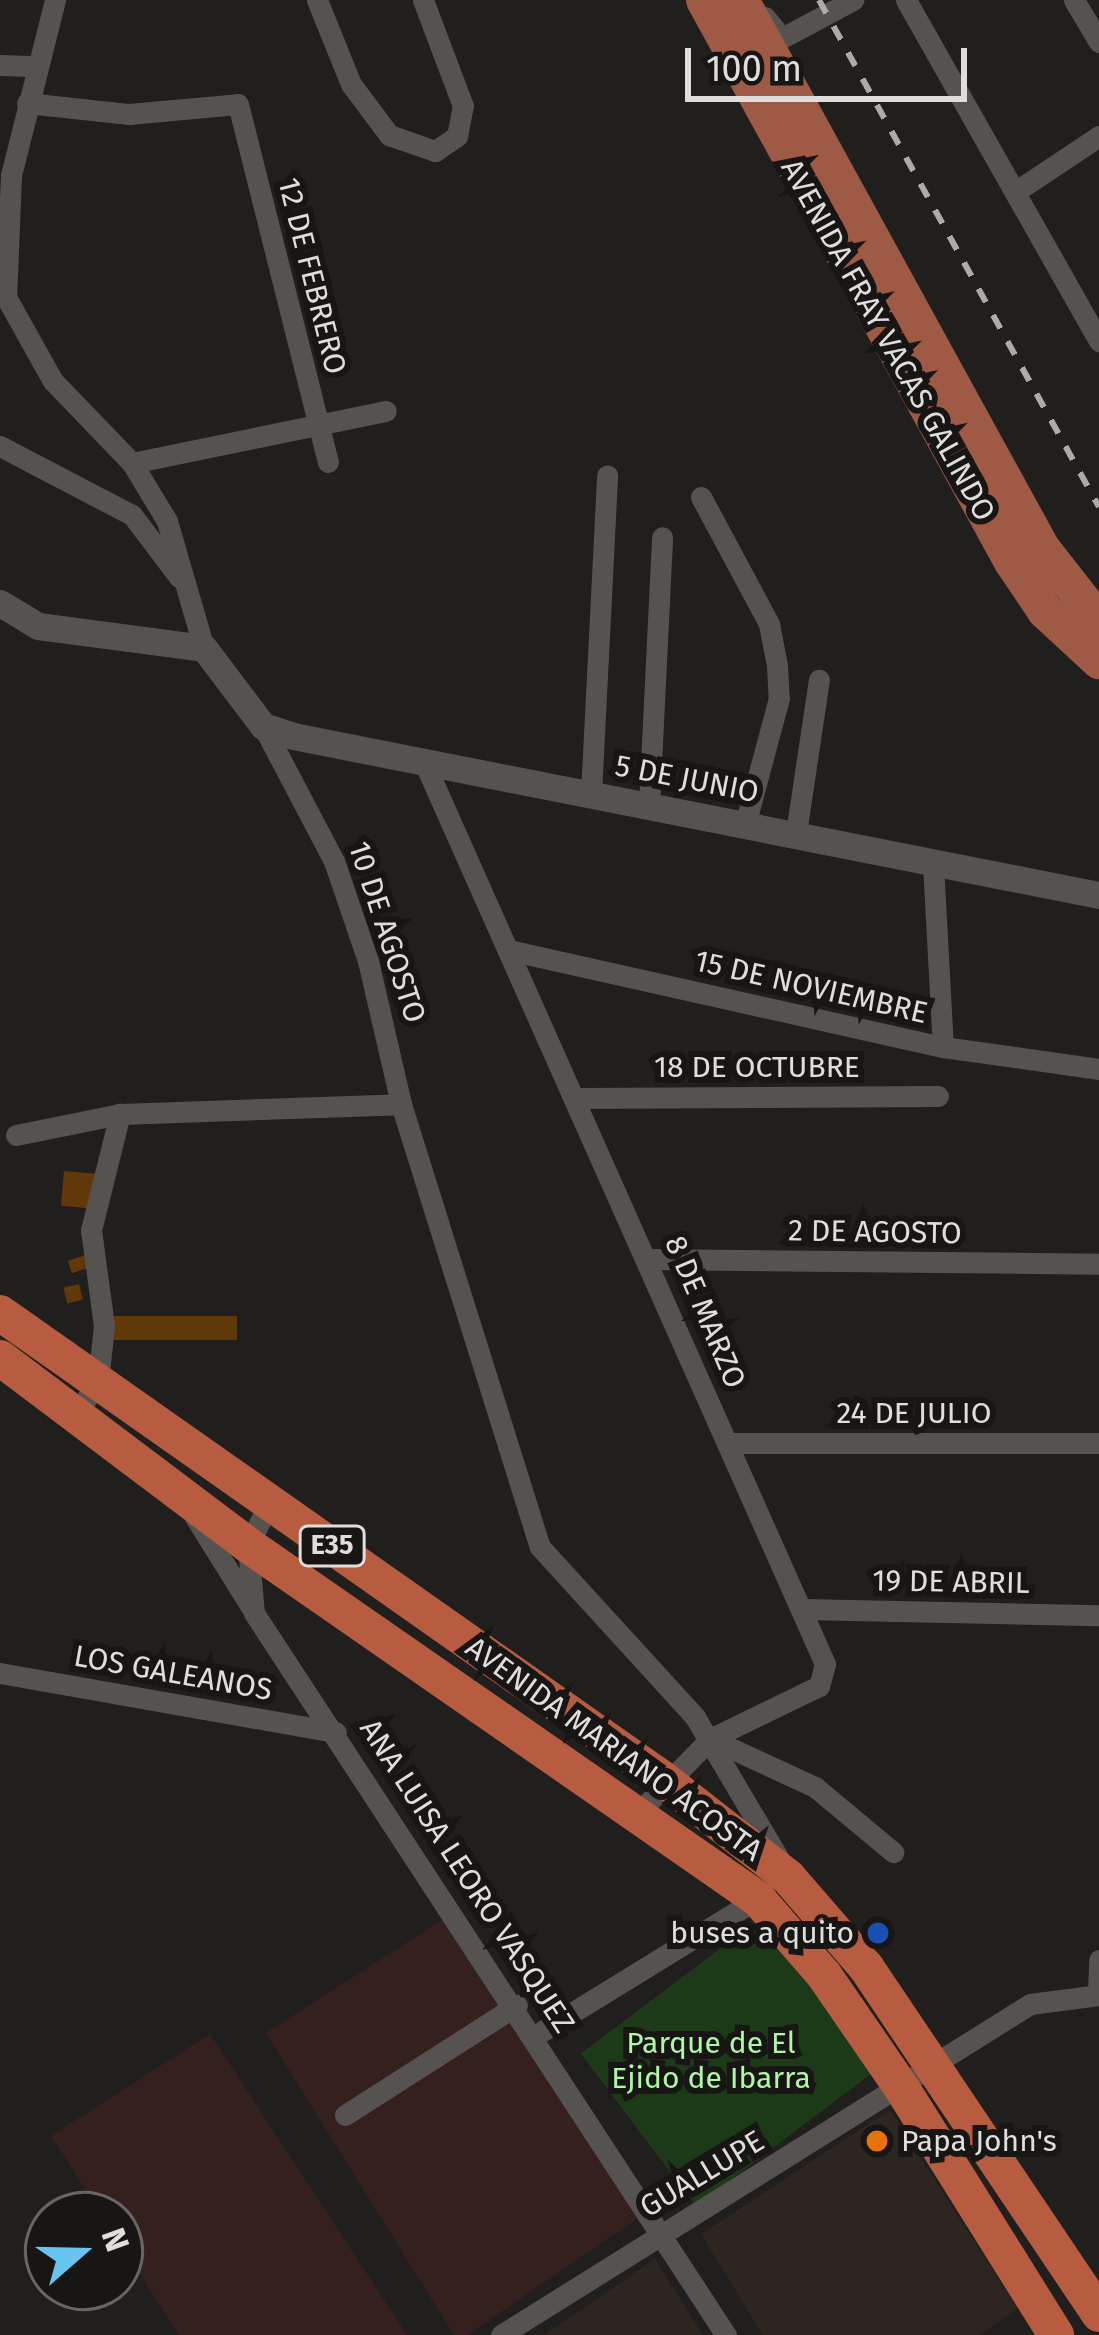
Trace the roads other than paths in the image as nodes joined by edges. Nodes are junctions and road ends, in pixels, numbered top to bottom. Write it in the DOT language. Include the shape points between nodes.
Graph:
graph roads {
  1 [pos="55,0"];
  2 [pos="317,0"];
  3 [pos="423,0"];
  4 [pos="704,0"];
  5 [pos="741,0"];
  6 [pos="752,0"];
  7 [pos="853,0"];
  8 [pos="906,0"];
  9 [pos="1074,0"];
  10 [pos="1099,42"];
  11 [pos="0,65"];
  12 [pos="37,66"];
  13 [pos="27,103"];
  14 [pos="1099,136"];
  15 [pos="1015,192"];
  16 [pos="1096,330"];
  17 [pos="386,411"];
  18 [pos="318,428"];
  19 [pos="0,446"];
  20 [pos="328,462"];
  21 [pos="132,464"];
  22 [pos="607,475"];
  23 [pos="701,497"];
  24 [pos="662,537"];
  25 [pos="192,594"];
  26 [pos="0,603"];
  27 [pos="1099,621"];
  28 [pos="204,648"];
  29 [pos="1099,662"];
  30 [pos="819,680"];
  31 [pos="263,726"];
  32 [pos="424,762"];
  33 [pos="591,794"];
  34 [pos="649,805"];
  35 [pos="746,824"];
  36 [pos="796,833"];
  37 [pos="933,864"];
  38 [pos="1099,896"];
  39 [pos="513,951"];
  40 [pos="943,1047"];
  41 [pos="1099,1069"];
  42 [pos="938,1096"];
  43 [pos="577,1098"];
  44 [pos="401,1104"];
  45 [pos="120,1114"];
  46 [pos="16,1135"];
  47 [pos="651,1259"];
  48 [pos="1099,1264"];
  49 [pos="0,1312"];
  50 [pos="0,1358"];
  51 [pos="88,1396"];
  52 [pos="728,1443"];
  53 [pos="1099,1443"];
  54 [pos="182,1496"];
  55 [pos="270,1502"];
  56 [pos="248,1545"];
  57 [pos="802,1609"];
  58 [pos="254,1613"];
  59 [pos="1099,1615"];
  60 [pos="0,1673"];
  61 [pos="336,1732"];
  62 [pos="710,1738"];
  63 [pos="663,1779"];
  64 [pos="640,1811"];
  65 [pos="893,1852"];
  66 [pos="788,1876"];
  67 [pos="758,1899"];
  68 [pos="1099,1960"];
  69 [pos="1098,1994"];
  70 [pos="517,2005"];
  71 [pos="536,2035"];
  72 [pos="935,2069"];
  73 [pos="903,2090"];
  74 [pos="345,2114"];
  75 [pos="662,2232"];
  76 [pos="1097,2308"];
  77 [pos="1047,2332"];
  78 [pos="501,2335"];
  79 [pos="726,2335"];
  1 -- 12 [label="street, 10 DE AGOSTO"];
  2 -- 3 [label="street" via="351,84 389,135 435,151 457,136 463,106"];
  4 -- 29 [label="main road, AVENIDA FRAY VACAS GALINDO" via="1012,562 1045,611"];
  5 -- 27 [label="main road, AVENIDA FRAY VACAS GALINDO" via="1042,548"];
  6 -- 7 [label="street" via="782,38"];
  8 -- 15 [label="street"];
  9 -- 10 [label="street"];
  11 -- 12 [label="street"];
  12 -- 13 [label="street, 10 DE AGOSTO"];
  13 -- 18 [label="street, 12 DE FEBRERO" via="128,114 238,104"];
  13 -- 21 [label="street, 10 DE AGOSTO" via="11,175 6,297 53,381"];
  14 -- 15 [label="street"];
  15 -- 16 [label="street"];
  17 -- 18 [label="street"];
  18 -- 20 [label="street, 12 DE FEBRERO"];
  18 -- 21 [label="street"];
  19 -- 25 [label="street" via="133,515"];
  21 -- 25 [label="street, 10 DE AGOSTO" via="166,520"];
  22 -- 33 [label="street"];
  23 -- 35 [label="street" via="761,608 777,665 779,698"];
  24 -- 34 [label="street"];
  25 -- 28 [label="street, 10 DE AGOSTO"];
  26 -- 28 [label="street" via="38,626"];
  28 -- 31 [label="street, 10 DE AGOSTO"];
  30 -- 36 [label="street"];
  31 -- 32 [label="street, 5 DE JUNIO"];
  31 -- 44 [label="street, 10 DE AGOSTO" via="334,861 368,961"];
  32 -- 33 [label="street, 5 DE JUNIO"];
  32 -- 39 [label="street, 8 DE MARZO"];
  33 -- 34 [label="street, 5 DE JUNIO"];
  34 -- 35 [label="street, 5 DE JUNIO"];
  35 -- 36 [label="street, 5 DE JUNIO"];
  36 -- 37 [label="street, 5 DE JUNIO"];
  37 -- 38 [label="street, 5 DE JUNIO"];
  37 -- 40 [label="street"];
  39 -- 40 [label="street, 15 DE NOVIEMBRE"];
  39 -- 43 [label="street, 8 DE MARZO"];
  40 -- 41 [label="street, 15 DE NOVIEMBRE"];
  42 -- 43 [label="street, 18 DE OCTUBRE"];
  43 -- 47 [label="street, 8 DE MARZO"];
  44 -- 45 [label="street"];
  44 -- 62 [label="street, 10 DE AGOSTO" via="540,1547"];
  45 -- 46 [label="street"];
  45 -- 51 [label="street" via="91,1230 104,1325"];
  47 -- 48 [label="street, 2 DE AGOSTO"];
  47 -- 52 [label="street, 8 DE MARZO"];
  49 -- 51 [label="highway, AVENIDA MARIANO ACOSTA / E35"];
  50 -- 51 [label="highway, AVENIDA MARIANO ACOSTA / E35"];
  51 -- 54 [label="highway, AVENIDA MARIANO ACOSTA / E35"];
  51 -- 55 [label="highway, AVENIDA MARIANO ACOSTA / E35"];
  52 -- 53 [label="street, 24 DE JULIO"];
  52 -- 57 [label="street, 8 DE MARZO"];
  54 -- 56 [label="highway, AVENIDA MARIANO ACOSTA / E35"];
  54 -- 58 [label="street"];
  55 -- 56 [label="street"];
  55 -- 63 [label="highway, AVENIDA MARIANO ACOSTA / E35"];
  56 -- 58 [label="street, ANA LUISA LEORO VASQUEZ"];
  56 -- 64 [label="highway, AVENIDA MARIANO ACOSTA / E35"];
  57 -- 59 [label="street, 19 DE ABRIL"];
  57 -- 62 [label="street, 8 DE MARZO" via="825,1664 819,1686"];
  58 -- 61 [label="street, ANA LUISA LEORO VASQUEZ"];
  60 -- 61 [label="street, LOS GALEANOS"];
  61 -- 70 [label="street, ANA LUISA LEORO VASQUEZ"];
  62 -- 63 [label="street, 8 DE MARZO"];
  62 -- 65 [label="street" via="815,1786"];
  62 -- 66 [label="street, 10 DE AGOSTO"];
  63 -- 64 [label="street, 8 DE MARZO"];
  63 -- 66 [label="highway, AVENIDA MARIANO ACOSTA / E35"];
  64 -- 67 [label="highway, AVENIDA MARIANO ACOSTA / E35"];
  66 -- 67 [label="street"];
  66 -- 72 [label="highway, AVENIDA MARIANO ACOSTA / E35" via="827,1915"];
  67 -- 71 [label="street"];
  67 -- 73 [label="highway, AVENIDA MARIANO ACOSTA / E35"];
  68 -- 69 [label="street"];
  69 -- 72 [label="street, GUALLUPE" via="1030,2004"];
  70 -- 71 [label="street, ANA LUISA LEORO VASQUEZ"];
  70 -- 74 [label="street"];
  71 -- 75 [label="street, ANA LUISA LEORO VASQUEZ"];
  72 -- 73 [label="street, GUALLUPE"];
  72 -- 76 [label="highway, AVENIDA MARIANO ACOSTA / E35"];
  73 -- 75 [label="street, GUALLUPE"];
  73 -- 77 [label="highway, AVENIDA MARIANO ACOSTA / E35"];
  75 -- 78 [label="street, GUALLUPE"];
  75 -- 79 [label="street, ANA LUISA LEORO VASQUEZ"];
}
